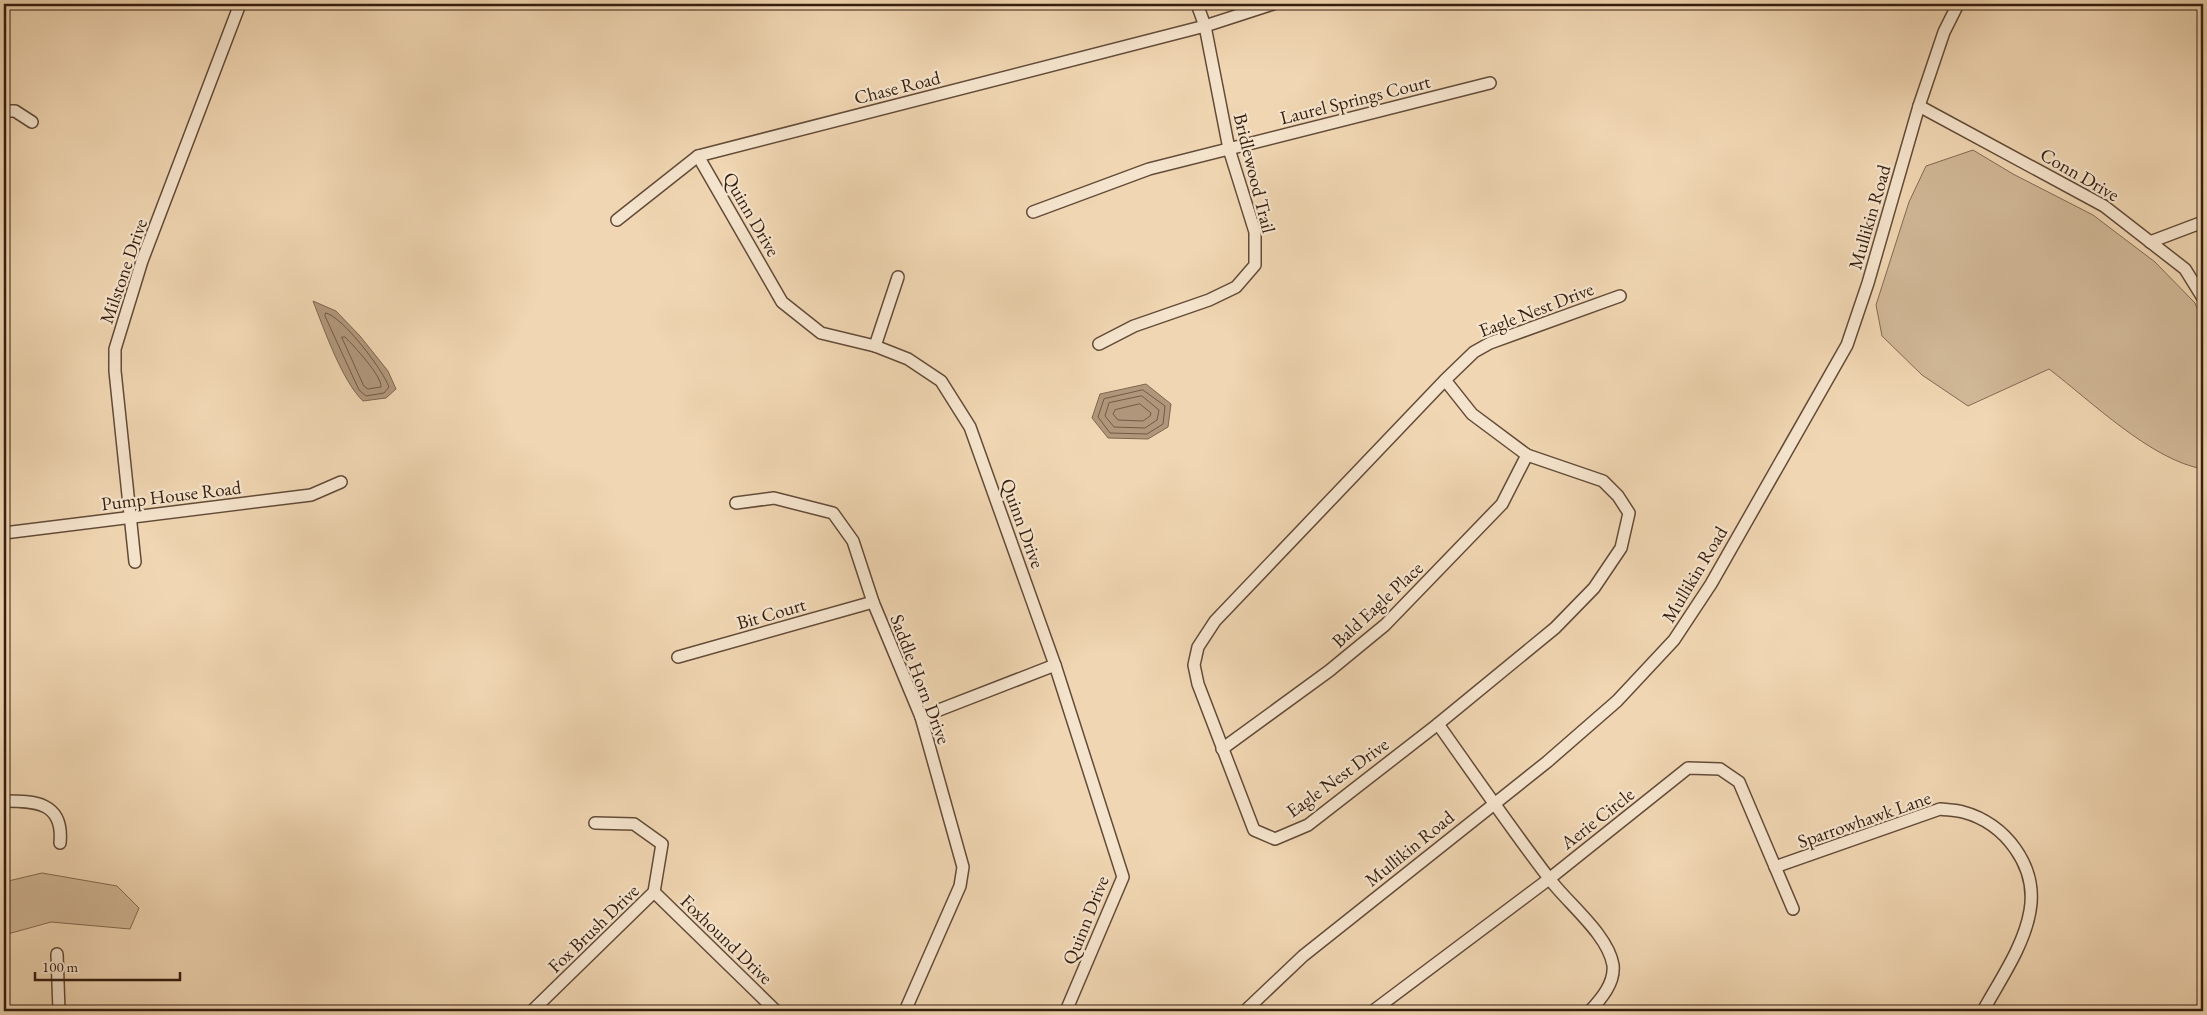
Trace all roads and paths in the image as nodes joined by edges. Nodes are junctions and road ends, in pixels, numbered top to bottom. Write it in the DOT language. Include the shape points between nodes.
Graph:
graph roads {
  1 [pos="240,4"];
  2 [pos="1197,4"];
  3 [pos="1273,4"];
  4 [pos="1958,4"];
  5 [pos="1205,26"];
  6 [pos="1490,83"];
  7 [pos="1919,106"];
  8 [pos="4,111"];
  9 [pos="32,122"];
  10 [pos="1229,149"];
  11 [pos="698,156"];
  12 [pos="1032,212"];
  13 [pos="617,220"];
  14 [pos="2203,222"];
  15 [pos="2150,242"];
  16 [pos="898,277"];
  17 [pos="1620,296"];
  18 [pos="2203,298"];
  19 [pos="1099,344"];
  20 [pos="874,346"];
  21 [pos="1445,380"];
  22 [pos="1527,455"];
  23 [pos="341,482"];
  24 [pos="736,503"];
  25 [pos="130,517"];
  26 [pos="4,533"];
  27 [pos="135,562"];
  28 [pos="873,602"];
  29 [pos="678,657"];
  30 [pos="1055,665"];
  31 [pos="921,717"];
  32 [pos="1438,724"];
  33 [pos="1222,749"];
  34 [pos="4,801"];
  35 [pos="1494,803"];
  36 [pos="595,823"];
  37 [pos="60,843"];
  38 [pos="1776,867"];
  39 [pos="1549,879"];
  40 [pos="654,892"];
  41 [pos="1793,909"];
  42 [pos="57,954"];
  43 [pos="60,1011"];
  44 [pos="532,1011"];
  45 [pos="776,1011"];
  46 [pos="905,1011"];
  47 [pos="1066,1011"];
  48 [pos="1245,1011"];
  49 [pos="1373,1011"];
  50 [pos="1590,1011"];
  51 [pos="1983,1011"];
  1 -- 25 [label="street, Milstone Drive" via="142,262 115,349"];
  2 -- 5 [label="street, Bridlewood Trail"];
  3 -- 5 [label="street, Chase Road"];
  4 -- 7 [label="street, Mullikin Road" via="1944,32"];
  5 -- 10 [label="street, Bridlewood Trail"];
  5 -- 11 [label="street, Chase Road"];
  6 -- 10 [label="street, Laurel Springs Court"];
  7 -- 15 [label="street, Conn Drive" via="2104,206"];
  7 -- 35 [label="street, Mullikin Road" via="1868,284 1847,345 1711,584 1674,640 1637,682 1554,756"];
  8 -- 9 [label="street" via="15,112"];
  10 -- 12 [label="street, Laurel Springs Court" via="1149,170"];
  10 -- 19 [label="street, Bridlewood Trail" via="1255,232 1255,265 1236,287 1134,326"];
  11 -- 13 [label="street, Chase Road"];
  11 -- 20 [label="street, Quinn Drive" via="782,302 822,333"];
  14 -- 15 [label="street"];
  15 -- 18 [label="street, Conn Drive" via="2185,270"];
  16 -- 20 [label="street"];
  17 -- 21 [label="street, Eagle Nest Drive" via="1490,343 1474,352"];
  20 -- 30 [label="street, Quinn Drive" via="908,359 941,381 970,427"];
  21 -- 22 [label="street, Eagle Nest Drive" via="1472,414"];
  21 -- 33 [label="street, Eagle Nest Drive" via="1335,498 1242,591 1198,647 1194,665 1196,675"];
  22 -- 32 [label="street, Eagle Nest Drive" via="1603,480 1629,512 1622,548 1594,588 1555,628"];
  22 -- 33 [label="street, Bald Eagle Place" via="1502,504 1384,625"];
  23 -- 25 [label="street, Pump House Road" via="311,495"];
  24 -- 28 [label="street, Saddle Horn Drive" via="774,498 834,514 852,541"];
  25 -- 26 [label="street, Pump House Road"];
  25 -- 27 [label="street, Milstone Drive"];
  28 -- 29 [label="street, Bit Court"];
  28 -- 31 [label="street, Saddle Horn Drive"];
  30 -- 31 [label="street"];
  30 -- 47 [label="street, Quinn Drive" via="1123,877"];
  31 -- 46 [label="street, Saddle Horn Drive" via="963,867 960,886"];
  32 -- 33 [label="street, Eagle Nest Drive" via="1308,825 1276,838 1254,830"];
  32 -- 35 [label="street"];
  34 -- 37 [label="street" via="32,801 50,809 60,826"];
  35 -- 39 [label="street"];
  35 -- 48 [label="street, Mullikin Road" via="1303,956"];
  36 -- 40 [label="street, Fox Brush Drive" via="634,824 662,844"];
  38 -- 39 [label="street, Aerie Circle" via="1739,782 1720,769 1688,768"];
  38 -- 41 [label="street, Aerie Circle"];
  38 -- 51 [label="street, Sparrowhawk Lane" via="1940,809 1962,812 2002,833 2018,852 2030,878 2031,910 2022,937"];
  39 -- 49 [label="street, Aerie Circle"];
  39 -- 50 [label="street" via="1607,946 1613,966 1611,981"];
  40 -- 44 [label="street, Fox Brush Drive"];
  40 -- 45 [label="street, Foxhound Drive"];
  42 -- 43 [label="street"];
}
